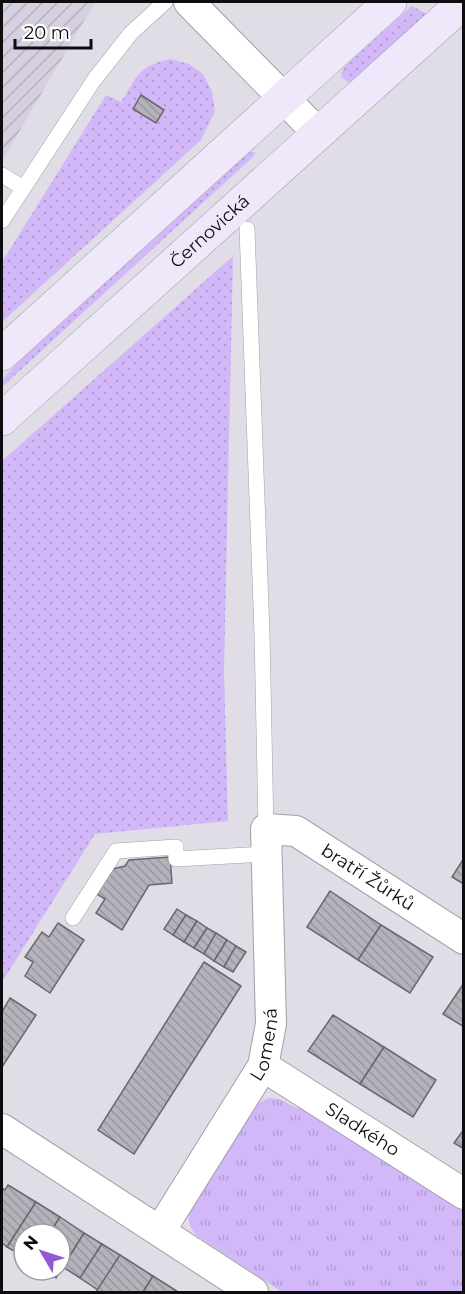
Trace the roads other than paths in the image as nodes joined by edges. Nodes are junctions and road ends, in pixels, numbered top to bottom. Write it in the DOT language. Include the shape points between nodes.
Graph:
graph roads {
  1 [pos="165,2"];
  2 [pos="189,2"];
  3 [pos="464,2"];
  4 [pos="382,8"];
  5 [pos="283,98"];
  6 [pos="318,133"];
  7 [pos="2,175"];
  8 [pos="23,188"];
  9 [pos="2,221"];
  10 [pos="247,229"];
  11 [pos="2,354"];
  12 [pos="2,419"];
  13 [pos="266,841"];
  14 [pos="73,918"];
  15 [pos="464,939"];
  16 [pos="263,1066"];
  17 [pos="2,1129"];
  18 [pos="464,1194"];
  19 [pos="160,1231"];
  20 [pos="253,1293"];
  1 -- 8 [label="lane" via="131,33 94,80"];
  2 -- 5 [label="street"];
  3 -- 6 [label="main road, Černovická"];
  4 -- 5 [label="main road"];
  5 -- 6 [label="street"];
  5 -- 11 [label="main road"];
  6 -- 12 [label="main road, Černovická"];
  7 -- 8 [label="lane"];
  8 -- 9 [label="lane"];
  10 -- 13 [label="lane"];
  13 -- 14 [label="lane" via="176,859 176,847 116,851"];
  13 -- 15 [label="street, bratří Žůrků" via="296,831"];
  13 -- 16 [label="street, Lomená" via="271,1024"];
  16 -- 18 [label="street, Sladkého"];
  16 -- 19 [label="street, Lomená"];
  17 -- 19 [label="street"];
  19 -- 20 [label="street"];
}
